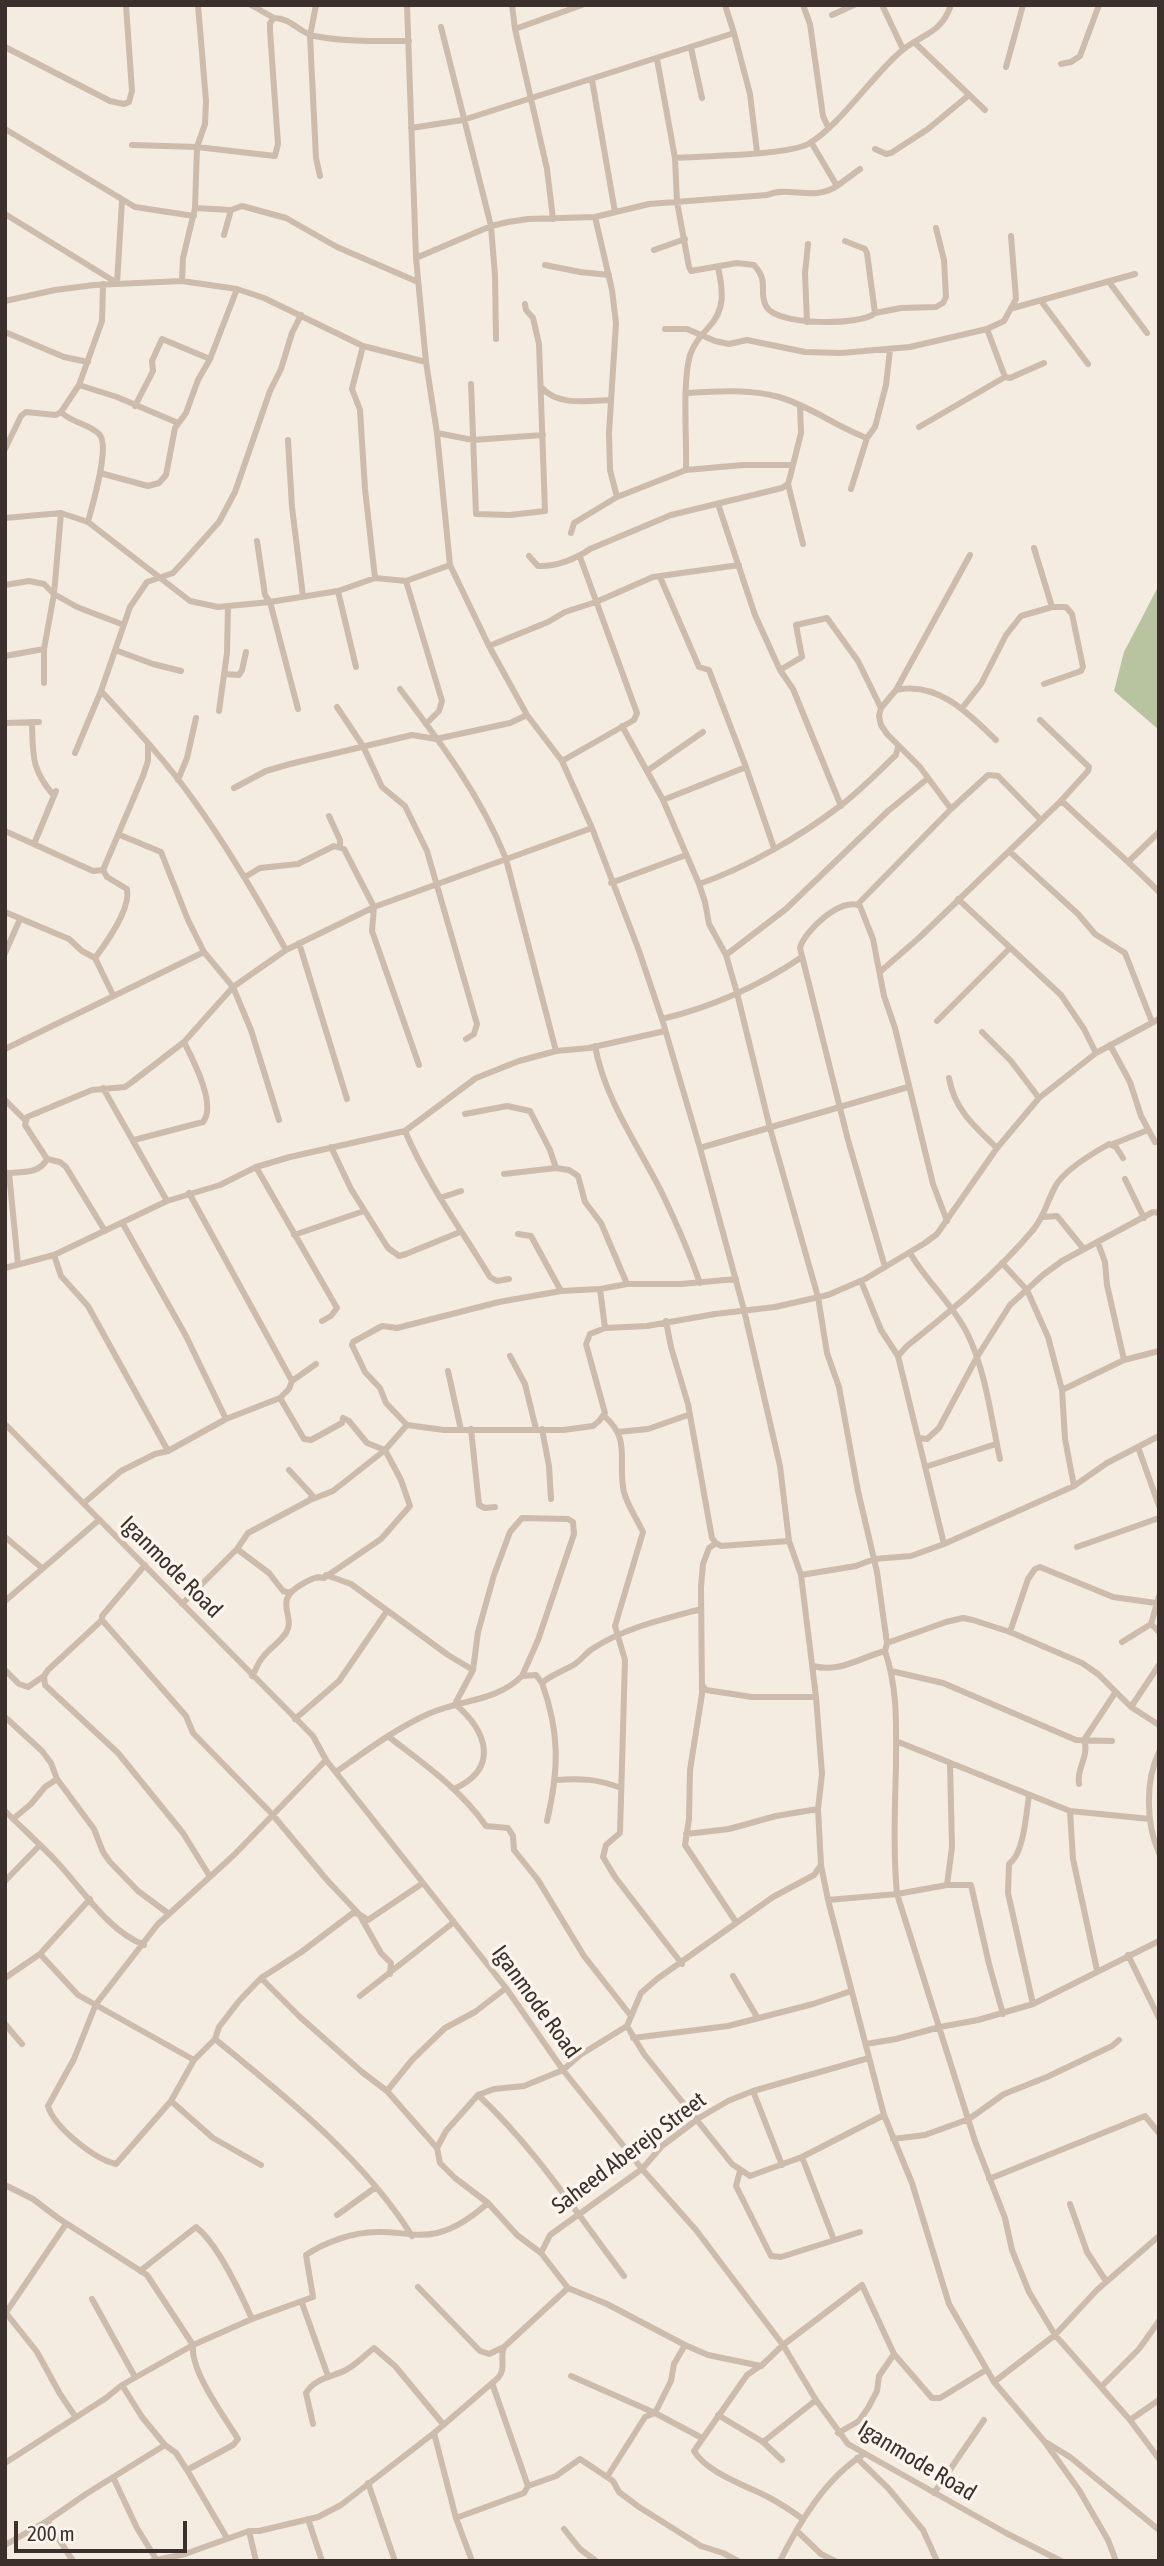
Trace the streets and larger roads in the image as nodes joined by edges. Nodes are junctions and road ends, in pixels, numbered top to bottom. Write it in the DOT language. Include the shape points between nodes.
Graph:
graph roads {
  1 [pos="126,5"];
  2 [pos="198,5"];
  3 [pos="251,5"];
  4 [pos="316,5"];
  5 [pos="407,5"];
  6 [pos="512,5"];
  7 [pos="725,5"];
  8 [pos="803,5"];
  9 [pos="854,5"];
  10 [pos="882,5"];
  11 [pos="951,5"];
  12 [pos="1023,5"];
  13 [pos="1099,5"];
  14 [pos="579,6"];
  15 [pos="832,15"];
  16 [pos="274,18"];
  17 [pos="441,27"];
  18 [pos="515,29"];
  19 [pos="734,33"];
  20 [pos="310,36"];
  21 [pos="409,41"];
  22 [pos="915,43"];
  23 [pos="5,47"];
  24 [pos="691,48"];
  25 [pos="903,49"];
  26 [pos="657,58"];
  27 [pos="1061,64"];
  28 [pos="1006,67"];
  29 [pos="592,80"];
  30 [pos="969,95"];
  31 [pos="531,97"];
  32 [pos="702,98"];
  33 [pos="985,110"];
  34 [pos="463,120"];
  35 [pos="828,127"];
  36 [pos="411,128"];
  37 [pos="5,129"];
  38 [pos="811,142"];
  39 [pos="132,145"];
  40 [pos="197,147"];
  41 [pos="875,149"];
  42 [pos="757,152"];
  43 [pos="675,158"];
  44 [pos="860,169"];
  45 [pos="320,176"];
  46 [pos="837,186"];
  47 [pos="122,201"];
  48 [pos="677,202"];
  49 [pos="231,210"];
  50 [pos="195,212"];
  51 [pos="615,212"];
  52 [pos="5,214"];
  53 [pos="595,216"];
  54 [pos="553,219"];
  55 [pos="491,226"];
  56 [pos="936,228"];
  57 [pos="224,235"];
  58 [pos="1011,236"];
  59 [pos="685,239"];
  60 [pos="845,240"];
  61 [pos="808,244"];
  62 [pos="654,250"];
  63 [pos="416,258"];
  64 [pos="545,265"];
  65 [pos="718,267"];
  66 [pos="1135,274"];
  67 [pos="609,275"];
  68 [pos="182,281"];
  69 [pos="117,282"];
  70 [pos="418,282"];
  71 [pos="1109,282"];
  72 [pos="103,284"];
  73 [pos="237,289"];
  74 [pos="5,301"];
  75 [pos="1041,301"];
  76 [pos="525,304"];
  77 [pos="1013,308"];
  78 [pos="875,313"];
  79 [pos="301,315"];
  80 [pos="807,322"];
  81 [pos="665,329"];
  82 [pos="987,329"];
  83 [pos="5,332"];
  84 [pos="1147,333"];
  85 [pos="700,335"];
  86 [pos="496,339"];
  87 [pos="362,346"];
  88 [pos="890,350"];
  89 [pos="210,359"];
  90 [pos="88,362"];
  91 [pos="426,362"];
  92 [pos="1044,363"];
  93 [pos="1088,364"];
  94 [pos="1005,377"];
  95 [pos="471,383"];
  96 [pos="79,385"];
  97 [pos="541,387"];
  98 [pos="687,393"];
  99 [pos="610,400"];
  100 [pos="800,405"];
  101 [pos="135,406"];
  102 [pos="61,412"];
  103 [pos="178,423"];
  104 [pos="919,427"];
  105 [pos="437,433"];
  106 [pos="543,435"];
  107 [pos="867,438"];
  108 [pos="288,440"];
  109 [pos="473,440"];
  110 [pos="5,449"];
  111 [pos="793,465"];
  112 [pos="686,470"];
  113 [pos="100,473"];
  114 [pos="788,484"];
  115 [pos="851,489"];
  116 [pos="617,497"];
  117 [pos="718,505"];
  118 [pos="61,513"];
  119 [pos="5,518"];
  120 [pos="88,522"];
  121 [pos="571,533"];
  122 [pos="257,541"];
  123 [pos="803,544"];
  124 [pos="1034,548"];
  125 [pos="970,555"];
  126 [pos="528,556"];
  127 [pos="580,557"];
  128 [pos="450,565"];
  129 [pos="740,565"];
  130 [pos="660,577"];
  131 [pos="160,578"];
  132 [pos="375,578"];
  133 [pos="406,582"];
  134 [pos="5,584"];
  135 [pos="338,592"];
  136 [pos="54,594"];
  137 [pos="303,596"];
  138 [pos="596,602"];
  139 [pos="270,603"];
  140 [pos="228,606"];
  141 [pos="1052,607"];
  142 [pos="124,625"];
  143 [pos="489,646"];
  144 [pos="44,649"];
  145 [pos="115,650"];
  146 [pos="246,652"];
  147 [pos="5,656"];
  148 [pos="356,667"];
  149 [pos="779,670"];
  150 [pos="181,671"];
  151 [pos="225,674"];
  152 [pos="44,683"];
  153 [pos="1044,684"];
  154 [pos="400,690"];
  155 [pos="896,690"];
  156 [pos="101,691"];
  157 [pos="337,707"];
  158 [pos="881,708"];
  159 [pos="963,708"];
  160 [pos="298,709"];
  161 [pos="219,711"];
  162 [pos="527,715"];
  163 [pos="195,718"];
  164 [pos="1040,720"];
  165 [pos="5,723"];
  166 [pos="426,724"];
  167 [pos="622,726"];
  168 [pos="703,732"];
  169 [pos="436,739"];
  170 [pos="996,740"];
  171 [pos="148,745"];
  172 [pos="363,746"];
  173 [pos="898,747"];
  174 [pos="75,752"];
  175 [pos="562,761"];
  176 [pos="746,767"];
  177 [pos="647,771"];
  178 [pos="927,779"];
  179 [pos="178,780"];
  180 [pos="233,788"];
  181 [pos="663,800"];
  182 [pos="1059,803"];
  183 [pos="841,806"];
  184 [pos="951,809"];
  185 [pos="329,816"];
  186 [pos="1040,819"];
  187 [pos="592,828"];
  188 [pos="5,831"];
  189 [pos="1159,832"];
  190 [pos="120,835"];
  191 [pos="34,844"];
  192 [pos="340,846"];
  193 [pos="774,848"];
  194 [pos="1009,851"];
  195 [pos="686,855"];
  196 [pos="506,859"];
  197 [pos="1129,861"];
  198 [pos="103,870"];
  199 [pos="245,877"];
  200 [pos="435,883"];
  201 [pos="611,883"];
  202 [pos="699,884"];
  203 [pos="1159,892"];
  204 [pos="958,899"];
  205 [pos="858,904"];
  206 [pos="374,907"];
  207 [pos="5,912"];
  208 [pos="20,919"];
  209 [pos="299,943"];
  210 [pos="1010,948"];
  211 [pos="286,950"];
  212 [pos="204,952"];
  213 [pos="5,953"];
  214 [pos="726,955"];
  215 [pos="802,957"];
  216 [pos="95,958"];
  217 [pos="881,971"];
  218 [pos="233,987"];
  219 [pos="737,993"];
  220 [pos="113,995"];
  221 [pos="662,1019"];
  222 [pos="1155,1020"];
  223 [pos="937,1021"];
  224 [pos="665,1031"];
  225 [pos="982,1032"];
  226 [pos="466,1040"];
  227 [pos="184,1042"];
  228 [pos="1110,1045"];
  229 [pos="595,1046"];
  230 [pos="5,1049"];
  231 [pos="556,1051"];
  232 [pos="1096,1053"];
  233 [pos="419,1065"];
  234 [pos="949,1078"];
  235 [pos="908,1087"];
  236 [pos="103,1088"];
  237 [pos="1039,1098"];
  238 [pos="347,1099"];
  239 [pos="5,1100"];
  240 [pos="840,1108"];
  241 [pos="465,1114"];
  242 [pos="279,1119"];
  243 [pos="25,1120"];
  244 [pos="770,1128"];
  245 [pos="1148,1130"];
  246 [pos="405,1131"];
  247 [pos="134,1140"];
  248 [pos="1155,1142"];
  249 [pos="1113,1144"];
  250 [pos="331,1147"];
  251 [pos="997,1147"];
  252 [pos="700,1148"];
  253 [pos="1123,1158"];
  254 [pos="47,1159"];
  255 [pos="256,1167"];
  256 [pos="556,1168"];
  257 [pos="7,1173"];
  258 [pos="504,1174"];
  259 [pos="1125,1179"];
  260 [pos="461,1191"];
  261 [pos="189,1194"];
  262 [pos="440,1198"];
  263 [pos="167,1201"];
  264 [pos="364,1211"];
  265 [pos="1159,1213"];
  266 [pos="1043,1217"];
  267 [pos="1144,1217"];
  268 [pos="947,1221"];
  269 [pos="123,1224"];
  270 [pos="105,1231"];
  271 [pos="460,1232"];
  272 [pos="518,1234"];
  273 [pos="294,1235"];
  274 [pos="1098,1243"];
  275 [pos="1083,1248"];
  276 [pos="910,1253"];
  277 [pos="54,1255"];
  278 [pos="1002,1263"];
  279 [pos="18,1264"];
  280 [pos="885,1267"];
  281 [pos="5,1268"];
  282 [pos="509,1279"];
  283 [pos="736,1279"];
  284 [pos="861,1282"];
  285 [pos="700,1283"];
  286 [pos="627,1284"];
  287 [pos="600,1289"];
  288 [pos="1027,1290"];
  289 [pos="561,1291"];
  290 [pos="818,1297"];
  291 [pos="744,1310"];
  292 [pos="953,1310"];
  293 [pos="322,1321"];
  294 [pos="666,1321"];
  295 [pos="605,1328"];
  296 [pos="1159,1352"];
  297 [pos="510,1356"];
  298 [pos="898,1356"];
  299 [pos="977,1357"];
  300 [pos="1124,1360"];
  301 [pos="316,1363"];
  302 [pos="448,1371"];
  303 [pos="292,1381"];
  304 [pos="1062,1390"];
  305 [pos="280,1398"];
  306 [pos="688,1415"];
  307 [pos="604,1416"];
  308 [pos="226,1419"];
  309 [pos="5,1424"];
  310 [pos="407,1425"];
  311 [pos="471,1429"];
  312 [pos="539,1429"];
  313 [pos="461,1430"];
  314 [pos="618,1432"];
  315 [pos="1159,1436"];
  316 [pos="919,1438"];
  317 [pos="996,1444"];
  318 [pos="1138,1447"];
  319 [pos="385,1450"];
  320 [pos="168,1451"];
  321 [pos="1000,1460"];
  322 [pos="925,1467"];
  323 [pos="289,1470"];
  324 [pos="1074,1486"];
  325 [pos="551,1499"];
  326 [pos="310,1500"];
  327 [pos="84,1503"];
  328 [pos="1159,1506"];
  329 [pos="495,1507"];
  330 [pos="1159,1518"];
  331 [pos="99,1520"];
  332 [pos="5,1537"];
  333 [pos="789,1541"];
  334 [pos="716,1543"];
  335 [pos="944,1544"];
  336 [pos="1077,1547"];
  337 [pos="237,1549"];
  338 [pos="874,1559"];
  339 [pos="145,1565"];
  340 [pos="42,1568"];
  341 [pos="326,1575"];
  342 [pos="801,1575"];
  343 [pos="290,1593"];
  344 [pos="1157,1600"];
  345 [pos="5,1601"];
  346 [pos="182,1604"];
  347 [pos="701,1609"];
  348 [pos="387,1611"];
  349 [pos="102,1620"];
  350 [pos="1151,1624"];
  351 [pos="1010,1632"];
  352 [pos="1159,1632"];
  353 [pos="618,1637"];
  354 [pos="1122,1642"];
  355 [pos="887,1643"];
  356 [pos="884,1651"];
  357 [pos="1159,1665"];
  358 [pos="813,1666"];
  359 [pos="5,1670"];
  360 [pos="473,1670"];
  361 [pos="891,1671"];
  362 [pos="44,1676"];
  363 [pos="253,1676"];
  364 [pos="522,1676"];
  365 [pos="542,1683"];
  366 [pos="703,1686"];
  367 [pos="1115,1693"];
  368 [pos="816,1697"];
  369 [pos="454,1704"];
  370 [pos="1131,1707"];
  371 [pos="5,1717"];
  372 [pos="295,1720"];
  373 [pos="1159,1725"];
  374 [pos="389,1737"];
  375 [pos="1084,1740"];
  376 [pos="896,1741"];
  377 [pos="1112,1741"];
  378 [pos="1159,1752"];
  379 [pos="326,1760"];
  380 [pos="950,1764"];
  381 [pos="337,1772"];
  382 [pos="1155,1778"];
  383 [pos="57,1779"];
  384 [pos="556,1780"];
  385 [pos="1079,1784"];
  386 [pos="621,1788"];
  387 [pos="454,1789"];
  388 [pos="1029,1796"];
  389 [pos="818,1809"];
  390 [pos="5,1811"];
  391 [pos="1070,1811"];
  392 [pos="272,1814"];
  393 [pos="13,1819"];
  394 [pos="1150,1819"];
  395 [pos="547,1821"];
  396 [pos="686,1834"];
  397 [pos="40,1845"];
  398 [pos="1159,1853"];
  399 [pos="821,1865"];
  400 [pos="209,1875"];
  401 [pos="5,1881"];
  402 [pos="423,1882"];
  403 [pos="947,1885"];
  404 [pos="897,1894"];
  405 [pos="90,1899"];
  406 [pos="828,1900"];
  407 [pos="169,1914"];
  408 [pos="359,1914"];
  409 [pos="454,1922"];
  410 [pos="736,1922"];
  411 [pos="1159,1941"];
  412 [pos="144,1945"];
  413 [pos="40,1954"];
  414 [pos="1128,1955"];
  415 [pos="682,1964"];
  416 [pos="1097,1970"];
  417 [pos="390,1973"];
  418 [pos="733,1976"];
  419 [pos="5,1978"];
  420 [pos="261,1978"];
  421 [pos="506,1988"];
  422 [pos="851,1991"];
  423 [pos="360,1996"];
  424 [pos="96,2004"];
  425 [pos="1033,2004"];
  426 [pos="1003,2014"];
  427 [pos="631,2016"];
  428 [pos="757,2017"];
  429 [pos="1159,2018"];
  430 [pos="5,2024"];
  431 [pos="627,2026"];
  432 [pos="940,2027"];
  433 [pos="634,2038"];
  434 [pos="215,2039"];
  435 [pos="1119,2040"];
  436 [pos="22,2044"];
  437 [pos="866,2044"];
  438 [pos="869,2058"];
  439 [pos="194,2060"];
  440 [pos="563,2070"];
  441 [pos="387,2091"];
  442 [pos="753,2091"];
  443 [pos="478,2095"];
  444 [pos="171,2101"];
  445 [pos="884,2115"];
  446 [pos="969,2119"];
  447 [pos="697,2120"];
  448 [pos="1159,2133"];
  449 [pos="894,2139"];
  450 [pos="437,2148"];
  451 [pos="802,2157"];
  452 [pos="261,2165"];
  453 [pos="782,2165"];
  454 [pos="642,2169"];
  455 [pos="740,2171"];
  456 [pos="750,2176"];
  457 [pos="989,2179"];
  458 [pos="737,2181"];
  459 [pos="5,2185"];
  460 [pos="376,2187"];
  461 [pos="488,2203"];
  462 [pos="1070,2204"];
  463 [pos="578,2214"];
  464 [pos="337,2215"];
  465 [pos="66,2224"];
  466 [pos="860,2232"];
  467 [pos="412,2236"];
  468 [pos="1159,2236"];
  469 [pos="834,2240"];
  470 [pos="541,2253"];
  471 [pos="140,2271"];
  472 [pos="624,2276"];
  473 [pos="1106,2281"];
  474 [pos="418,2287"];
  475 [pos="568,2288"];
  476 [pos="92,2299"];
  477 [pos="302,2303"];
  478 [pos="6,2314"];
  479 [pos="252,2319"];
  480 [pos="1159,2321"];
  481 [pos="1055,2335"];
  482 [pos="193,2345"];
  483 [pos="685,2345"];
  484 [pos="783,2345"];
  485 [pos="504,2347"];
  486 [pos="894,2354"];
  487 [pos="761,2366"];
  488 [pos="986,2370"];
  489 [pos="328,2376"];
  490 [pos="571,2376"];
  491 [pos="135,2377"];
  492 [pos="994,2382"];
  493 [pos="492,2383"];
  494 [pos="122,2385"];
  495 [pos="1101,2387"];
  496 [pos="816,2400"];
  497 [pos="1159,2400"];
  498 [pos="655,2413"];
  499 [pos="718,2415"];
  500 [pos="75,2416"];
  501 [pos="984,2420"];
  502 [pos="1130,2420"];
  503 [pos="313,2424"];
  504 [pos="443,2424"];
  505 [pos="434,2433"];
  506 [pos="838,2433"];
  507 [pos="702,2438"];
  508 [pos="1044,2441"];
  509 [pos="763,2442"];
  510 [pos="166,2445"];
  511 [pos="860,2456"];
  512 [pos="1159,2459"];
  513 [pos="782,2460"];
  514 [pos="5,2463"];
  515 [pos="187,2470"];
  516 [pos="113,2477"];
  517 [pos="607,2477"];
  518 [pos="368,2483"];
  519 [pos="528,2486"];
  520 [pos="934,2493"];
  521 [pos="456,2518"];
  522 [pos="308,2519"];
  523 [pos="803,2519"];
  524 [pos="47,2521"];
  525 [pos="564,2529"];
  526 [pos="1159,2530"];
  527 [pos="248,2531"];
  528 [pos="797,2531"];
  529 [pos="227,2539"];
  530 [pos="5,2545"];
  531 [pos="185,2557"];
  532 [pos="154,2560"];
  533 [pos="73,2561"];
  534 [pos="256,2561"];
  535 [pos="322,2561"];
  536 [pos="395,2561"];
  537 [pos="472,2561"];
  538 [pos="596,2561"];
  539 [pos="738,2561"];
  540 [pos="780,2561"];
  541 [pos="835,2561"];
  542 [pos="937,2561"];
  543 [pos="1061,2561"];
  544 [pos="1116,2561"];
  1 -- 23 [label="street" via="132,91 124,104 110,102"];
  2 -- 40 [label="street" via="206,101"];
  3 -- 16 [label="street"];
  4 -- 20 [label="street"];
  5 -- 21 [label="street"];
  6 -- 18 [label="street"];
  7 -- 19 [label="street"];
  8 -- 35 [label="street"];
  9 -- 15 [label="street"];
  10 -- 25 [label="street"];
  11 -- 22 [label="street" via="938,28"];
  12 -- 28 [label="street"];
  13 -- 27 [label="street" via="1080,56"];
  14 -- 18 [label="street"];
  16 -- 20 [label="street" via="284,19"];
  16 -- 40 [label="street" via="270,31 278,152 272,157"];
  17 -- 34 [label="street"];
  18 -- 31 [label="street"];
  19 -- 24 [label="street"];
  19 -- 42 [label="street" via="750,94"];
  20 -- 21 [label="street"];
  20 -- 45 [label="street"];
  21 -- 36 [label="street"];
  22 -- 25 [label="street"];
  22 -- 30 [label="street"];
  24 -- 26 [label="street"];
  24 -- 32 [label="street"];
  25 -- 35 [label="street"];
  26 -- 29 [label="street"];
  26 -- 43 [label="street"];
  29 -- 31 [label="street"];
  29 -- 51 [label="street"];
  30 -- 33 [label="street"];
  30 -- 41 [label="street" via="891,153"];
  31 -- 34 [label="street"];
  31 -- 54 [label="street"];
  34 -- 36 [label="street"];
  34 -- 55 [label="street"];
  35 -- 38 [label="street"];
  36 -- 63 [label="street"];
  37 -- 47 [label="street"];
  38 -- 42 [label="street" via="792,150"];
  38 -- 46 [label="street"];
  39 -- 40 [label="street"];
  40 -- 50 [label="street"];
  42 -- 43 [label="street"];
  43 -- 48 [label="street"];
  44 -- 46 [label="street"];
  46 -- 48 [label="street" via="816,194 775,192"];
  47 -- 50 [label="street" via="142,210"];
  47 -- 69 [label="street"];
  48 -- 51 [label="street"];
  48 -- 59 [label="street"];
  49 -- 50 [label="street"];
  49 -- 57 [label="street"];
  49 -- 70 [label="street" via="242,206 286,218 337,247"];
  50 -- 68 [label="street"];
  51 -- 53 [label="street"];
  52 -- 69 [label="street"];
  53 -- 54 [label="street"];
  53 -- 67 [label="street"];
  54 -- 55 [label="street"];
  55 -- 63 [label="street"];
  55 -- 86 [label="street"];
  56 -- 78 [label="street" via="944,260 945,301 936,307"];
  58 -- 77 [label="street" via="1016,289"];
  59 -- 62 [label="street"];
  59 -- 65 [label="street" via="691,271"];
  60 -- 78 [label="street" via="866,250"];
  61 -- 80 [label="street"];
  63 -- 70 [label="street"];
  64 -- 67 [label="street"];
  65 -- 80 [label="street" via="754,265 764,280 767,308"];
  65 -- 85 [label="street" via="722,304"];
  66 -- 71 [label="street"];
  67 -- 99 [label="street" via="616,323"];
  68 -- 69 [label="street"];
  68 -- 73 [label="street"];
  69 -- 72 [label="street"];
  70 -- 91 [label="street"];
  71 -- 75 [label="street"];
  71 -- 84 [label="street"];
  72 -- 74 [label="street"];
  72 -- 90 [label="street" via="102,321"];
  73 -- 79 [label="street"];
  73 -- 89 [label="street"];
  75 -- 77 [label="street"];
  75 -- 93 [label="street"];
  76 -- 97 [label="street" via="539,344"];
  77 -- 82 [label="street" via="1004,321"];
  78 -- 80 [label="street" via="860,320"];
  79 -- 87 [label="street"];
  79 -- 131 [label="street" via="226,509 173,573"];
  81 -- 85 [label="street" via="687,329"];
  82 -- 88 [label="street"];
  82 -- 94 [label="street"];
  83 -- 90 [label="street"];
  85 -- 88 [label="street" via="729,344 747,340 805,352"];
  85 -- 98 [label="street" via="691,354"];
  87 -- 91 [label="street"];
  87 -- 132 [label="street" via="352,389 360,410"];
  88 -- 107 [label="street" via="886,385 875,427"];
  89 -- 101 [label="street" via="162,339 152,361 153,371"];
  89 -- 103 [label="street"];
  90 -- 96 [label="street"];
  91 -- 105 [label="street"];
  92 -- 94 [label="street"];
  94 -- 104 [label="street"];
  95 -- 109 [label="street"];
  96 -- 101 [label="street"];
  96 -- 102 [label="street"];
  97 -- 99 [label="street" via="559,399"];
  97 -- 106 [label="street"];
  98 -- 100 [label="street" via="760,394"];
  98 -- 112 [label="street"];
  99 -- 116 [label="street" via="610,470"];
  100 -- 107 [label="street"];
  100 -- 111 [label="street" via="801,433"];
  101 -- 103 [label="street"];
  102 -- 110 [label="street" via="50,416 26,412"];
  102 -- 113 [label="street" via="101,436"];
  103 -- 113 [label="street" via="166,475 154,486"];
  105 -- 109 [label="street"];
  105 -- 128 [label="street"];
  106 -- 109 [label="street"];
  106 -- 109 [label="street" via="545,511 510,515 475,514"];
  107 -- 115 [label="street"];
  108 -- 137 [label="street"];
  111 -- 112 [label="street"];
  111 -- 114 [label="street"];
  112 -- 116 [label="street"];
  113 -- 120 [label="street"];
  114 -- 117 [label="street"];
  114 -- 123 [label="street"];
  116 -- 121 [label="street" via="574,523"];
  117 -- 127 [label="street" via="671,515"];
  117 -- 129 [label="street"];
  118 -- 119 [label="street"];
  118 -- 120 [label="street"];
  118 -- 136 [label="street"];
  120 -- 131 [label="street"];
  122 -- 139 [label="street"];
  124 -- 141 [label="street"];
  125 -- 155 [label="street"];
  126 -- 127 [label="street" via="541,567"];
  127 -- 138 [label="street"];
  128 -- 133 [label="street"];
  128 -- 143 [label="street"];
  129 -- 130 [label="street"];
  129 -- 149 [label="street"];
  130 -- 138 [label="street"];
  130 -- 176 [label="street" via="699,667 709,670"];
  131 -- 140 [label="street" via="190,601"];
  131 -- 142 [label="street" via="141,589"];
  132 -- 133 [label="street"];
  132 -- 135 [label="street"];
  133 -- 166 [label="street" via="442,701"];
  134 -- 136 [label="street" via="44,584"];
  135 -- 137 [label="street"];
  135 -- 148 [label="street"];
  136 -- 142 [label="street"];
  136 -- 144 [label="street"];
  137 -- 139 [label="street"];
  138 -- 143 [label="street"];
  138 -- 167 [label="street" via="637,710 636,718"];
  139 -- 140 [label="street"];
  139 -- 160 [label="street"];
  140 -- 151 [label="street"];
  141 -- 153 [label="street" via="1066,607 1072,614 1083,667"];
  141 -- 159 [label="street" via="1021,616"];
  142 -- 145 [label="street"];
  143 -- 162 [label="street"];
  144 -- 147 [label="street"];
  144 -- 152 [label="street"];
  145 -- 150 [label="street"];
  145 -- 156 [label="street"];
  146 -- 151 [label="street" via="239,675"];
  149 -- 158 [label="street" via="802,657 796,625 827,618 858,661"];
  149 -- 183 [label="street" via="793,689"];
  151 -- 161 [label="street"];
  154 -- 166 [label="street"];
  155 -- 158 [label="street"];
  155 -- 159 [label="street" via="918,689"];
  156 -- 171 [label="street"];
  156 -- 174 [label="street"];
  157 -- 172 [label="street"];
  158 -- 173 [label="street" via="881,725"];
  159 -- 170 [label="street"];
  162 -- 169 [label="street"];
  162 -- 175 [label="street"];
  163 -- 179 [label="street"];
  164 -- 182 [label="street" via="1089,767"];
  165 -- 191 [label="street" via="36,722 33,762 42,782 55,794"];
  166 -- 169 [label="street"];
  167 -- 175 [label="street"];
  167 -- 177 [label="street"];
  168 -- 177 [label="street"];
  169 -- 172 [label="street" via="412,735"];
  169 -- 196 [label="street" via="476,795"];
  171 -- 179 [label="street"];
  171 -- 190 [label="street" via="148,761"];
  172 -- 180 [label="street" via="266,771"];
  172 -- 200 [label="street" via="382,787 405,806 428,851"];
  173 -- 178 [label="street"];
  173 -- 183 [label="street"];
  175 -- 187 [label="street"];
  176 -- 181 [label="street"];
  176 -- 193 [label="street"];
  177 -- 181 [label="street"];
  178 -- 184 [label="street"];
  178 -- 214 [label="street" via="786,909"];
  179 -- 199 [label="street"];
  181 -- 195 [label="street"];
  182 -- 186 [label="street"];
  182 -- 197 [label="street"];
  183 -- 193 [label="street"];
  184 -- 186 [label="street" via="988,775 995,775"];
  184 -- 205 [label="street"];
  185 -- 192 [label="street"];
  186 -- 194 [label="street"];
  187 -- 196 [label="street"];
  187 -- 201 [label="street"];
  188 -- 191 [label="street"];
  189 -- 197 [label="street"];
  190 -- 198 [label="street"];
  190 -- 212 [label="street" via="161,852"];
  191 -- 198 [label="street" via="93,871"];
  192 -- 199 [label="street" via="298,864 260,868"];
  192 -- 206 [label="street" via="348,853"];
  193 -- 202 [label="street"];
  194 -- 204 [label="street"];
  194 -- 222 [label="street" via="1095,934 1125,953"];
  195 -- 201 [label="street"];
  195 -- 202 [label="street"];
  196 -- 200 [label="street"];
  196 -- 231 [label="street"];
  197 -- 203 [label="street"];
  198 -- 216 [label="street" via="128,894 115,929"];
  199 -- 211 [label="street"];
  200 -- 206 [label="street"];
  200 -- 226 [label="street" via="477,1024"];
  201 -- 221 [label="street"];
  202 -- 214 [label="street" via="709,924"];
  204 -- 210 [label="street"];
  204 -- 217 [label="street"];
  205 -- 215 [label="street" via="840,906 806,935 800,948"];
  205 -- 217 [label="street"];
  206 -- 209 [label="street"];
  206 -- 233 [label="street" via="372,931"];
  207 -- 208 [label="street"];
  208 -- 213 [label="street"];
  208 -- 216 [label="street" via="69,939"];
  209 -- 211 [label="street"];
  209 -- 238 [label="street"];
  210 -- 223 [label="street"];
  210 -- 232 [label="street" via="1061,995"];
  211 -- 218 [label="street"];
  212 -- 218 [label="street"];
  212 -- 220 [label="street"];
  214 -- 219 [label="street"];
  215 -- 219 [label="street"];
  215 -- 240 [label="street"];
  216 -- 220 [label="street"];
  217 -- 235 [label="street"];
  218 -- 227 [label="street"];
  218 -- 242 [label="street"];
  219 -- 221 [label="street"];
  219 -- 244 [label="street"];
  220 -- 230 [label="street"];
  221 -- 224 [label="street"];
  222 -- 228 [label="street"];
  224 -- 229 [label="street"];
  224 -- 252 [label="street"];
  225 -- 237 [label="street" via="1011,1060"];
  227 -- 236 [label="street" via="125,1087"];
  227 -- 247 [label="street" via="201,1079 206,1119"];
  228 -- 232 [label="street"];
  228 -- 245 [label="street"];
  229 -- 231 [label="street"];
  229 -- 285 [label="street" via="625,1127 663,1194"];
  231 -- 246 [label="street" via="477,1078"];
  232 -- 237 [label="street"];
  234 -- 251 [label="street" via="951,1095"];
  235 -- 240 [label="street"];
  235 -- 268 [label="street"];
  236 -- 243 [label="street" via="32,1113"];
  236 -- 247 [label="street"];
  237 -- 251 [label="street"];
  239 -- 243 [label="street"];
  240 -- 244 [label="street"];
  240 -- 280 [label="street"];
  241 -- 256 [label="street" via="507,1106 530,1111"];
  243 -- 254 [label="street"];
  244 -- 252 [label="street"];
  244 -- 290 [label="street"];
  245 -- 248 [label="street"];
  245 -- 249 [label="street"];
  246 -- 250 [label="street"];
  246 -- 262 [label="street"];
  247 -- 263 [label="street"];
  249 -- 253 [label="street"];
  249 -- 266 [label="street" via="1065,1173"];
  250 -- 255 [label="street"];
  250 -- 264 [label="street"];
  251 -- 268 [label="street"];
  252 -- 283 [label="street"];
  254 -- 257 [label="street" via="40,1169"];
  254 -- 270 [label="street" via="66,1167"];
  255 -- 261 [label="street"];
  255 -- 273 [label="street"];
  256 -- 258 [label="street"];
  256 -- 286 [label="street" via="578,1176 585,1202 601,1223"];
  257 -- 279 [label="street"];
  259 -- 267 [label="street"];
  260 -- 262 [label="street"];
  261 -- 263 [label="street"];
  261 -- 303 [label="street"];
  262 -- 271 [label="street"];
  263 -- 269 [label="street"];
  264 -- 271 [label="street" via="387,1248 399,1256"];
  264 -- 273 [label="street"];
  265 -- 267 [label="street"];
  266 -- 275 [label="street" via="1057,1216"];
  266 -- 278 [label="street"];
  267 -- 274 [label="street"];
  268 -- 276 [label="street"];
  269 -- 270 [label="street"];
  269 -- 308 [label="street" via="197,1356"];
  270 -- 277 [label="street"];
  271 -- 282 [label="street" via="493,1280"];
  272 -- 289 [label="street" via="531,1236"];
  273 -- 293 [label="street" via="337,1308"];
  274 -- 275 [label="street"];
  274 -- 300 [label="street"];
  275 -- 288 [label="street"];
  276 -- 280 [label="street"];
  276 -- 292 [label="street"];
  277 -- 279 [label="street"];
  277 -- 320 [label="street" via="61,1276 88,1306"];
  278 -- 288 [label="street"];
  278 -- 292 [label="street"];
  279 -- 281 [label="street"];
  280 -- 284 [label="street"];
  283 -- 285 [label="street"];
  283 -- 291 [label="street"];
  284 -- 290 [label="street"];
  284 -- 298 [label="street" via="881,1330"];
  285 -- 286 [label="street"];
  286 -- 287 [label="street"];
  287 -- 289 [label="street"];
  287 -- 295 [label="street"];
  288 -- 299 [label="street" via="1010,1304"];
  288 -- 304 [label="street" via="1048,1336"];
  289 -- 310 [label="street" via="499,1301 397,1328 382,1326 353,1342 365,1372"];
  290 -- 291 [label="street"];
  290 -- 338 [label="street"];
  291 -- 294 [label="street"];
  291 -- 333 [label="street" via="780,1466"];
  292 -- 298 [label="street"];
  292 -- 299 [label="street"];
  294 -- 295 [label="street"];
  294 -- 306 [label="street"];
  295 -- 307 [label="street" via="590,1334 586,1344"];
  296 -- 300 [label="street"];
  297 -- 312 [label="street" via="525,1384"];
  298 -- 316 [label="street"];
  299 -- 316 [label="street" via="939,1427 927,1440"];
  299 -- 317 [label="street"];
  300 -- 304 [label="street"];
  301 -- 303 [label="street"];
  302 -- 313 [label="street"];
  303 -- 305 [label="street"];
  304 -- 324 [label="street"];
  305 -- 308 [label="street"];
  305 -- 319 [label="street" via="304,1438 311,1440 342,1423 343,1418 367,1443"];
  306 -- 314 [label="street" via="648,1429"];
  306 -- 334 [label="street"];
  307 -- 312 [label="street" via="593,1426"];
  307 -- 314 [label="street"];
  308 -- 320 [label="street"];
  309 -- 327 [label="street, Iganmode Road"];
  310 -- 313 [label="street"];
  310 -- 319 [label="street"];
  311 -- 312 [label="street"];
  311 -- 313 [label="street"];
  311 -- 329 [label="street" via="480,1505"];
  312 -- 325 [label="street" via="549,1466"];
  314 -- 353 [label="street" via="624,1492 643,1532 615,1626"];
  315 -- 318 [label="street"];
  316 -- 322 [label="street"];
  317 -- 321 [label="street"];
  317 -- 322 [label="street"];
  318 -- 324 [label="street"];
  318 -- 328 [label="street"];
  319 -- 326 [label="street" via="333,1491"];
  319 -- 341 [label="street" via="409,1508 381,1539 342,1569"];
  320 -- 327 [label="street" via="121,1471"];
  322 -- 335 [label="street"];
  323 -- 326 [label="street" via="312,1495"];
  324 -- 335 [label="street"];
  326 -- 337 [label="street" via="248,1533"];
  327 -- 331 [label="street, Iganmode Road"];
  330 -- 336 [label="street"];
  331 -- 339 [label="street, Iganmode Road"];
  331 -- 340 [label="street"];
  332 -- 340 [label="street"];
  333 -- 334 [label="street"];
  333 -- 342 [label="street"];
  334 -- 347 [label="street" via="705,1554"];
  335 -- 338 [label="street" via="911,1556"];
  337 -- 343 [label="street"];
  337 -- 346 [label="street"];
  338 -- 342 [label="street"];
  338 -- 355 [label="street"];
  339 -- 346 [label="street, Iganmode Road"];
  339 -- 349 [label="street"];
  340 -- 345 [label="street"];
  341 -- 343 [label="street"];
  341 -- 348 [label="street" via="351,1584"];
  342 -- 358 [label="street"];
  343 -- 363 [label="street" via="285,1606 286,1633 261,1659"];
  344 -- 350 [label="street"];
  344 -- 351 [label="street" via="1113,1597 1040,1567 1028,1579"];
  346 -- 363 [label="street, Iganmode Road"];
  347 -- 353 [label="street"];
  347 -- 366 [label="street"];
  348 -- 360 [label="street"];
  348 -- 372 [label="street" via="339,1681"];
  349 -- 362 [label="street"];
  349 -- 392 [label="street" via="186,1716 193,1733"];
  350 -- 352 [label="street"];
  350 -- 354 [label="street"];
  351 -- 355 [label="street" via="963,1618"];
  351 -- 367 [label="street" via="1082,1662"];
  353 -- 365 [label="street"];
  353 -- 386 [label="street" via="625,1660"];
  355 -- 356 [label="street"];
  356 -- 358 [label="street" via="827,1670"];
  356 -- 361 [label="street"];
  357 -- 370 [label="street"];
  358 -- 368 [label="street"];
  359 -- 362 [label="street" via="28,1688"];
  360 -- 364 [label="street" via="478,1632 510,1532 522,1518 568,1519 575,1534"];
  360 -- 369 [label="street"];
  361 -- 375 [label="street" via="943,1683"];
  361 -- 376 [label="street"];
  362 -- 400 [label="street" via="46,1685 118,1753 183,1833"];
  363 -- 372 [label="street, Iganmode Road"];
  364 -- 365 [label="street" via="536,1675"];
  364 -- 369 [label="street" via="491,1696"];
  365 -- 384 [label="street" via="553,1714"];
  366 -- 368 [label="street" via="751,1696"];
  366 -- 396 [label="street"];
  367 -- 370 [label="street"];
  367 -- 375 [label="street"];
  368 -- 389 [label="street" via="822,1774"];
  369 -- 374 [label="street"];
  369 -- 387 [label="street" via="470,1716 484,1739 484,1760 472,1781"];
  370 -- 373 [label="street"];
  371 -- 383 [label="street" via="42,1751"];
  372 -- 379 [label="street, Iganmode Road" via="313,1737"];
  374 -- 381 [label="street"];
  374 -- 387 [label="street"];
  375 -- 377 [label="street"];
  375 -- 385 [label="street"];
  376 -- 380 [label="street"];
  376 -- 404 [label="street"];
  378 -- 382 [label="street" via="1152,1766"];
  379 -- 381 [label="street, Iganmode Road"];
  379 -- 392 [label="street"];
  380 -- 388 [label="street"];
  380 -- 403 [label="street" via="952,1847"];
  381 -- 402 [label="street, Iganmode Road"];
  382 -- 394 [label="street"];
  383 -- 393 [label="street"];
  383 -- 407 [label="street" via="94,1829 110,1862"];
  384 -- 386 [label="street" via="580,1778"];
  384 -- 395 [label="street"];
  386 -- 415 [label="street" via="620,1833 606,1845 604,1861"];
  387 -- 427 [label="street" via="472,1805 485,1826 508,1828 514,1850 584,1956"];
  388 -- 391 [label="street"];
  388 -- 425 [label="street" via="1019,1851 1009,1864 1008,1893"];
  389 -- 396 [label="street"];
  389 -- 399 [label="street"];
  390 -- 393 [label="street"];
  391 -- 394 [label="street"];
  391 -- 416 [label="street" via="1073,1859"];
  392 -- 400 [label="street"];
  392 -- 408 [label="street"];
  393 -- 397 [label="street"];
  394 -- 398 [label="street"];
  396 -- 410 [label="street" via="685,1845"];
  397 -- 401 [label="street"];
  397 -- 405 [label="street"];
  399 -- 406 [label="street"];
  399 -- 410 [label="street" via="814,1875"];
  400 -- 407 [label="street"];
  402 -- 408 [label="street" via="368,1920"];
  402 -- 409 [label="street, Iganmode Road"];
  403 -- 404 [label="street"];
  403 -- 426 [label="street" via="971,1885"];
  404 -- 406 [label="street"];
  404 -- 432 [label="street"];
  405 -- 412 [label="street" via="130,1939"];
  405 -- 413 [label="street"];
  406 -- 422 [label="street"];
  407 -- 412 [label="street"];
  408 -- 417 [label="street" via="391,1964"];
  408 -- 420 [label="street" via="353,1913"];
  409 -- 417 [label="street"];
  409 -- 421 [label="street, Iganmode Road"];
  410 -- 415 [label="street"];
  411 -- 414 [label="street"];
  412 -- 424 [label="street"];
  413 -- 419 [label="street"];
  413 -- 424 [label="street" via="78,1995"];
  414 -- 416 [label="street"];
  414 -- 429 [label="street"];
  415 -- 427 [label="street" via="641,1993"];
  416 -- 425 [label="street"];
  417 -- 423 [label="street"];
  418 -- 428 [label="street"];
  420 -- 434 [label="street" via="219,2027"];
  420 -- 441 [label="street"];
  421 -- 440 [label="street, Iganmode Road"];
  421 -- 441 [label="street" via="445,2028"];
  422 -- 428 [label="street"];
  422 -- 437 [label="street"];
  424 -- 439 [label="street"];
  424 -- 444 [label="street" via="74,2059 48,2106 51,2116 86,2150 116,2164"];
  425 -- 426 [label="street"];
  426 -- 432 [label="street"];
  427 -- 431 [label="street"];
  428 -- 433 [label="street" via="727,2026"];
  430 -- 436 [label="street"];
  431 -- 433 [label="street"];
  431 -- 440 [label="street"];
  432 -- 437 [label="street"];
  432 -- 446 [label="street"];
  433 -- 447 [label="street"];
  434 -- 439 [label="street"];
  434 -- 460 [label="street" via="325,2133"];
  435 -- 446 [label="street" via="1004,2094"];
  437 -- 438 [label="street"];
  438 -- 442 [label="street, Saheed Aberejo Street"];
  438 -- 445 [label="street"];
  439 -- 444 [label="street"];
  440 -- 443 [label="street" via="524,2086"];
  440 -- 454 [label="street, Iganmode Road"];
  441 -- 450 [label="street"];
  442 -- 447 [label="street, Saheed Aberejo Street"];
  442 -- 453 [label="street"];
  443 -- 450 [label="street"];
  443 -- 463 [label="street" via="538,2160"];
  444 -- 452 [label="street" via="213,2138"];
  445 -- 449 [label="street"];
  445 -- 451 [label="street"];
  446 -- 449 [label="street" via="925,2135"];
  446 -- 457 [label="street"];
  447 -- 454 [label="street, Saheed Aberejo Street"];
  447 -- 455 [label="street"];
  448 -- 457 [label="street" via="1145,2116"];
  449 -- 488 [label="street" via="949,2304"];
  450 -- 461 [label="street" via="440,2163"];
  451 -- 453 [label="street"];
  451 -- 469 [label="street"];
  453 -- 456 [label="street"];
  454 -- 463 [label="street, Saheed Aberejo Street"];
  454 -- 484 [label="street, Iganmode Road" via="696,2230"];
  455 -- 456 [label="street"];
  455 -- 458 [label="street"];
  456 -- 458 [label="street"];
  457 -- 481 [label="street" via="1029,2292"];
  458 -- 469 [label="street" via="771,2256"];
  459 -- 465 [label="street"];
  460 -- 464 [label="street"];
  460 -- 467 [label="street"];
  461 -- 467 [label="street" via="456,2226"];
  461 -- 470 [label="street"];
  462 -- 473 [label="street" via="1087,2252"];
  463 -- 470 [label="street, Saheed Aberejo Street" via="550,2235"];
  463 -- 472 [label="street"];
  465 -- 471 [label="street"];
  465 -- 478 [label="street"];
  466 -- 469 [label="street"];
  467 -- 477 [label="street" via="378,2231 314,2249 306,2255 313,2297"];
  468 -- 473 [label="street"];
  470 -- 475 [label="street"];
  471 -- 479 [label="street" via="196,2227 206,2235"];
  471 -- 482 [label="street" via="161,2294"];
  473 -- 481 [label="street"];
  474 -- 485 [label="street" via="480,2351 489,2354"];
  475 -- 483 [label="street"];
  475 -- 485 [label="street"];
  476 -- 491 [label="street"];
  477 -- 479 [label="street"];
  477 -- 489 [label="street"];
  478 -- 500 [label="street" via="37,2353"];
  479 -- 482 [label="street"];
  480 -- 495 [label="street"];
  481 -- 492 [label="street"];
  481 -- 495 [label="street"];
  482 -- 491 [label="street"];
  482 -- 515 [label="street" via="201,2375 238,2439"];
  483 -- 487 [label="street" via="708,2355"];
  483 -- 498 [label="street"];
  484 -- 486 [label="street" via="862,2285"];
  484 -- 487 [label="street"];
  484 -- 496 [label="street, Iganmode Road"];
  485 -- 493 [label="street" via="502,2373"];
  486 -- 488 [label="street" via="932,2398 940,2398"];
  486 -- 506 [label="street" via="879,2376 868,2409 859,2421"];
  487 -- 499 [label="street" via="747,2375"];
  488 -- 492 [label="street"];
  489 -- 503 [label="street" via="306,2393"];
  489 -- 504 [label="street" via="346,2370 374,2348"];
  490 -- 498 [label="street"];
  491 -- 494 [label="street"];
  492 -- 508 [label="street"];
  493 -- 504 [label="street"];
  493 -- 519 [label="street"];
  494 -- 500 [label="street"];
  494 -- 510 [label="street"];
  495 -- 502 [label="street"];
  496 -- 506 [label="street, Iganmode Road"];
  496 -- 509 [label="street"];
  497 -- 502 [label="street"];
  498 -- 507 [label="street"];
  498 -- 517 [label="street" via="645,2417"];
  499 -- 507 [label="street"];
  499 -- 509 [label="street"];
  500 -- 514 [label="street"];
  501 -- 520 [label="street"];
  502 -- 512 [label="street"];
  504 -- 505 [label="street"];
  505 -- 518 [label="street"];
  505 -- 521 [label="street"];
  506 -- 511 [label="street, Iganmode Road"];
  507 -- 523 [label="street" via="694,2451 697,2457"];
  508 -- 526 [label="street"];
  508 -- 544 [label="street" via="1079,2490"];
  509 -- 513 [label="street"];
  510 -- 515 [label="street"];
  510 -- 516 [label="street"];
  511 -- 520 [label="street, Iganmode Road"];
  511 -- 523 [label="street" via="824,2490"];
  511 -- 542 [label="street" via="923,2530"];
  515 -- 529 [label="street"];
  516 -- 524 [label="street"];
  516 -- 532 [label="street"];
  517 -- 519 [label="street" via="580,2459 556,2476"];
  517 -- 539 [label="street" via="639,2507 709,2551"];
  518 -- 522 [label="street" via="341,2505"];
  518 -- 536 [label="street"];
  519 -- 521 [label="street" via="519,2496"];
  520 -- 543 [label="street, Iganmode Road"];
  521 -- 537 [label="street"];
  522 -- 527 [label="street"];
  522 -- 535 [label="street"];
  523 -- 528 [label="street"];
  524 -- 530 [label="street"];
  524 -- 533 [label="street"];
  525 -- 538 [label="street"];
  527 -- 529 [label="street"];
  527 -- 534 [label="street"];
  528 -- 540 [label="street"];
  528 -- 541 [label="street"];
  529 -- 531 [label="street"];
  531 -- 532 [label="street"];
}
